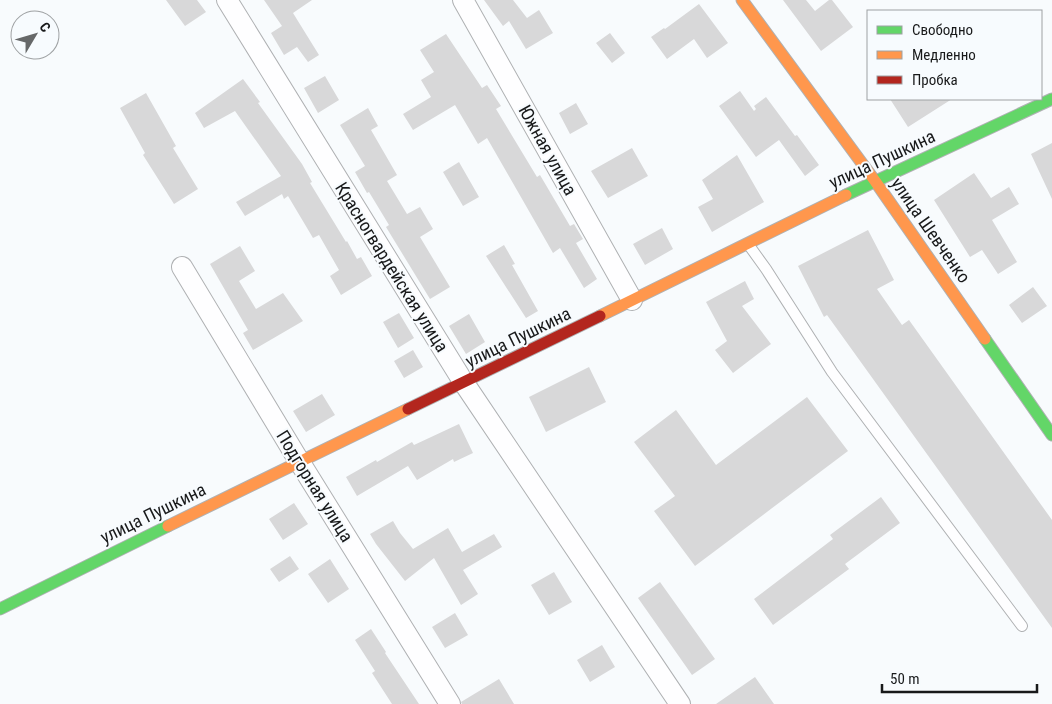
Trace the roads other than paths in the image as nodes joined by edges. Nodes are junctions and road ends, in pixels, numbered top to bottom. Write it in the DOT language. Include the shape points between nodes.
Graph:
graph roads {
  1 [pos="227,0"];
  2 [pos="463,0"];
  3 [pos="742,0"];
  4 [pos="1052,99"];
  5 [pos="875,181"];
  6 [pos="747,244"];
  7 [pos="182,267"];
  8 [pos="632,300"];
  9 [pos="464,382"];
  10 [pos="1052,435"];
  11 [pos="298,461"];
  12 [pos="0,609"];
  13 [pos="1022,626"];
  14 [pos="450,704"];
  15 [pos="680,704"];
  1 -- 9 [label="street, Красногвардейская улица"];
  2 -- 8 [label="street, Южная улица"];
  3 -- 5 [label="street, улица Шевченко"];
  4 -- 5 [label="street, улица Пушкина"];
  5 -- 6 [label="street, улица Пушкина"];
  5 -- 10 [label="street, улица Шевченко"];
  6 -- 8 [label="street, улица Пушкина"];
  6 -- 13 [label="lane" via="832,372"];
  7 -- 11 [label="street, Подгорная улица"];
  8 -- 9 [label="street, улица Пушкина"];
  9 -- 11 [label="street, улица Пушкина"];
  9 -- 15 [label="street, Красногвардейская улица"];
  11 -- 12 [label="street, улица Пушкина"];
  11 -- 14 [label="street, Подгорная улица"];
}
